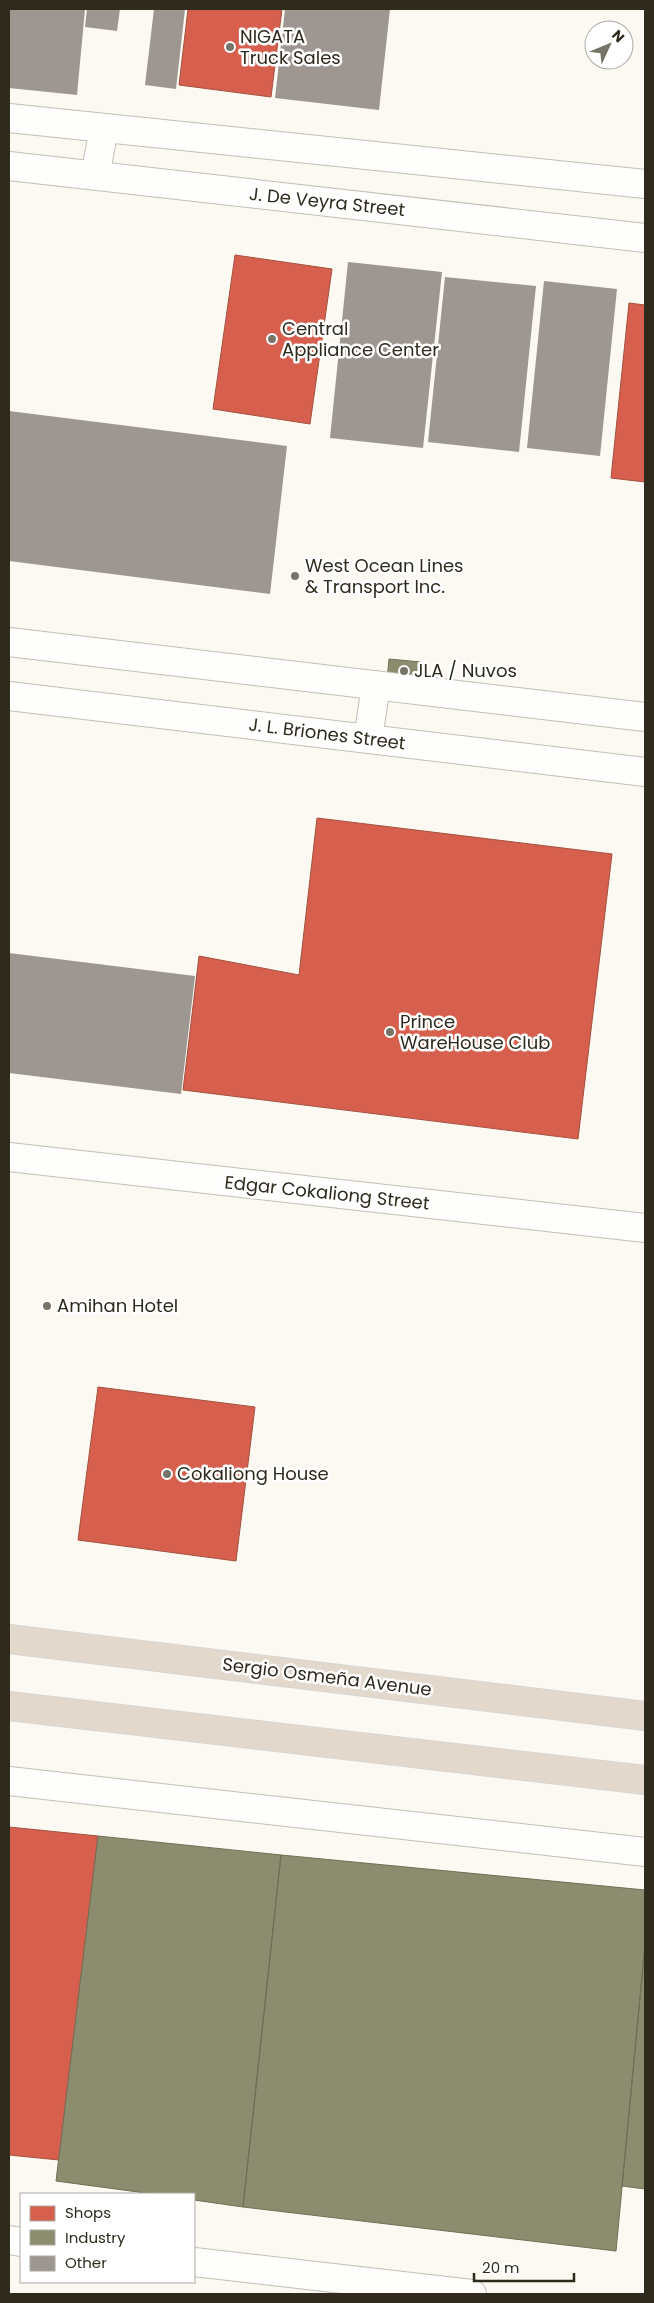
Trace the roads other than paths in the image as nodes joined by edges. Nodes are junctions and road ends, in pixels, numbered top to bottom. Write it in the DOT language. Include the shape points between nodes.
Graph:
graph roads {
  1 [pos="9,118"];
  2 [pos="104,128"];
  3 [pos="9,166"];
  4 [pos="95,176"];
  5 [pos="645,184"];
  6 [pos="645,238"];
  7 [pos="9,642"];
  8 [pos="376,685"];
  9 [pos="9,696"];
  10 [pos="645,717"];
  11 [pos="368,739"];
  12 [pos="645,772"];
  13 [pos="9,1157"];
  14 [pos="645,1228"];
  15 [pos="9,1639"];
  16 [pos="9,1706"];
  17 [pos="645,1716"];
  18 [pos="645,1780"];
  19 [pos="9,1781"];
  20 [pos="645,1852"];
  21 [pos="195,2262"];
  22 [pos="472,2294"];
  1 -- 2 [label="street"];
  2 -- 4 [label="street"];
  2 -- 5 [label="street"];
  3 -- 4 [label="street, J. De Veyra Street"];
  4 -- 6 [label="street, J. De Veyra Street"];
  7 -- 8 [label="street"];
  8 -- 10 [label="street"];
  8 -- 11 [label="street"];
  9 -- 11 [label="street, J. L. Briones Street"];
  11 -- 12 [label="street, J. L. Briones Street"];
  13 -- 14 [label="street, Edgar Cokaliong Street"];
  15 -- 17 [label="highway, Sergio Osmeña Avenue"];
  16 -- 18 [label="highway"];
  19 -- 20 [label="street"];
  21 -- 22 [label="street"];
}
